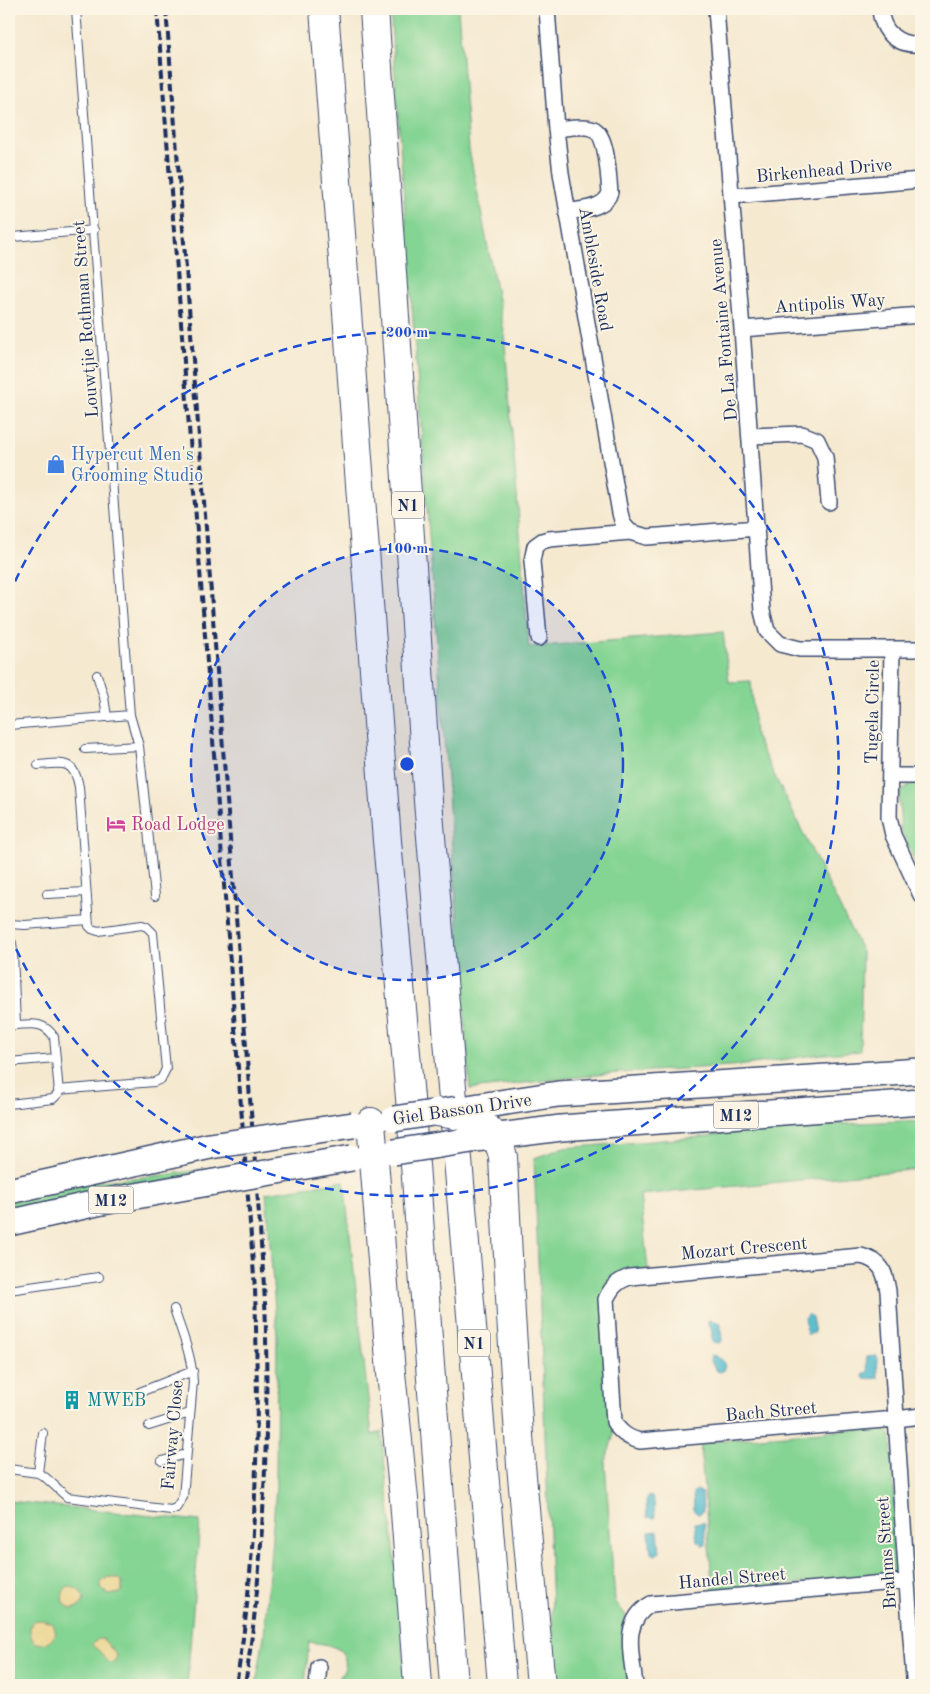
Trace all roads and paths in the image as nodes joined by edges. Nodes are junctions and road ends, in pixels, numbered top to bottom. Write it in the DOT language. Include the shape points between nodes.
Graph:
graph roads {
  1 [pos="76,9"];
  2 [pos="324,9"];
  3 [pos="376,9"];
  4 [pos="547,9"];
  5 [pos="716,9"];
  6 [pos="880,9"];
  7 [pos="921,44"];
  8 [pos="556,129"];
  9 [pos="921,180"];
  10 [pos="731,196"];
  11 [pos="567,212"];
  12 [pos="94,230"];
  13 [pos="13,237"];
  14 [pos="921,315"];
  15 [pos="742,329"];
  16 [pos="750,436"];
  17 [pos="829,502"];
  18 [pos="756,528"];
  19 [pos="630,532"];
  20 [pos="539,638"];
  21 [pos="921,648"];
  22 [pos="892,649"];
  23 [pos="97,675"];
  24 [pos="130,715"];
  25 [pos="107,717"];
  26 [pos="9,725"];
  27 [pos="139,746"];
  28 [pos="85,749"];
  29 [pos="38,765"];
  30 [pos="890,776"];
  31 [pos="921,776"];
  32 [pos="86,892"];
  33 [pos="46,894"];
  34 [pos="921,895"];
  35 [pos="155,896"];
  36 [pos="88,920"];
  37 [pos="9,924"];
  38 [pos="9,939"];
  39 [pos="12,1026"];
  40 [pos="55,1058"];
  41 [pos="9,1062"];
  42 [pos="921,1072"];
  43 [pos="58,1090"];
  44 [pos="921,1102"];
  45 [pos="9,1104"];
  46 [pos="437,1112"];
  47 [pos="373,1122"];
  48 [pos="475,1125"];
  49 [pos="373,1155"];
  50 [pos="9,1190"];
  51 [pos="9,1223"];
  52 [pos="99,1277"];
  53 [pos="9,1290"];
  54 [pos="174,1309"];
  55 [pos="193,1371"];
  56 [pos="140,1392"];
  57 [pos="190,1413"];
  58 [pos="921,1416"];
  59 [pos="896,1418"];
  60 [pos="150,1426"];
  61 [pos="43,1433"];
  62 [pos="625,1436"];
  63 [pos="186,1454"];
  64 [pos="162,1461"];
  65 [pos="9,1469"];
  66 [pos="38,1473"];
  67 [pos="906,1581"];
  68 [pos="318,1667"];
  69 [pos="317,1685"];
  70 [pos="418,1685"];
  71 [pos="454,1685"];
  72 [pos="502,1685"];
  73 [pos="541,1685"];
  74 [pos="635,1685"];
  75 [pos="914,1685"];
  1 -- 12 [label="lane, Louwtjie Rothman Street"];
  2 -- 71 [label="highway"];
  3 -- 72 [label="highway, N1" via="428,801"];
  4 -- 8 [label="street, Ambleside Road"];
  5 -- 10 [label="street, De La Fontaine Avenue"];
  6 -- 7 [label="street" via="888,32 901,42"];
  8 -- 11 [label="street, Ambleside Road"];
  8 -- 11 [label="street" via="592,128 604,141 609,198 601,204"];
  9 -- 10 [label="street, Birkenhead Drive"];
  10 -- 15 [label="street, De La Fontaine Avenue"];
  11 -- 19 [label="street, Ambleside Road" via="620,514"];
  12 -- 13 [label="lane"];
  12 -- 24 [label="lane, Louwtjie Rothman Street"];
  14 -- 15 [label="street, Antipolis Way"];
  15 -- 16 [label="street, De La Fontaine Avenue"];
  16 -- 17 [label="street" via="802,434 817,440 825,457"];
  16 -- 18 [label="street, De La Fontaine Avenue"];
  18 -- 19 [label="street" via="647,537"];
  18 -- 22 [label="street, De La Fontaine Avenue" via="762,611 767,630 780,644 800,649"];
  19 -- 20 [label="street" via="549,538 535,546 532,561"];
  21 -- 22 [label="street"];
  22 -- 30 [label="street, Tugela Circle"];
  23 -- 25 [label="lane"];
  24 -- 25 [label="lane"];
  24 -- 27 [label="lane, Louwtjie Rothman Street"];
  25 -- 26 [label="lane"];
  27 -- 28 [label="lane"];
  27 -- 35 [label="lane, Louwtjie Rothman Street"];
  29 -- 32 [label="lane" via="69,765 77,775"];
  30 -- 31 [label="street, Tugela Circle"];
  30 -- 34 [label="street, Tugela Circle" via="889,817 893,835"];
  32 -- 33 [label="lane"];
  32 -- 36 [label="lane"];
  36 -- 37 [label="lane"];
  36 -- 43 [label="lane" via="89,926 98,931 142,925 148,926 153,933 166,1069 161,1079 154,1082"];
  38 -- 39 [label="lane" via="13,952"];
  39 -- 40 [label="lane" via="37,1024 49,1030 54,1037"];
  40 -- 41 [label="lane"];
  40 -- 43 [label="lane"];
  42 -- 48 [label="main road, Giel Basson Drive / M12" via="568,1094"];
  43 -- 45 [label="lane" via="53,1099"];
  44 -- 48 [label="main road, Giel Basson Drive / M12" via="561,1128"];
  46 -- 47 [label="main road, Giel Basson Drive / M12, bridge"];
  46 -- 48 [label="highway, bridge"];
  47 -- 49 [label="highway"];
  47 -- 50 [label="main road, Giel Basson Drive / M12, bridge" via="210,1146"];
  48 -- 49 [label="main road, Giel Basson Drive / M12, bridge"];
  48 -- 73 [label="highway" via="503,1157 521,1465"];
  49 -- 51 [label="main road, Giel Basson Drive / M12, bridge" via="97,1203"];
  49 -- 70 [label="highway"];
  52 -- 53 [label="lane"];
  54 -- 55 [label="lane, Fairway Close"];
  55 -- 56 [label="lane"];
  55 -- 57 [label="lane, Fairway Close"];
  57 -- 60 [label="lane"];
  57 -- 63 [label="lane, Fairway Close"];
  58 -- 59 [label="street, Bach Street"];
  59 -- 62 [label="street, Bach Street" via="640,1442"];
  59 -- 62 [label="street, Mozart Crescent" via="885,1274 880,1265 861,1256 621,1280 606,1299 606,1309 614,1422"];
  59 -- 67 [label="street, Brahms Street"];
  61 -- 66 [label="lane"];
  63 -- 64 [label="lane"];
  63 -- 66 [label="lane, Fairway Close" via="183,1497 171,1510 67,1497"];
  65 -- 66 [label="lane"];
  67 -- 74 [label="street, Handel Street" via="651,1604 641,1610 631,1628"];
  67 -- 75 [label="street, Brahms Street"];
  68 -- 69 [label="street"];
}
